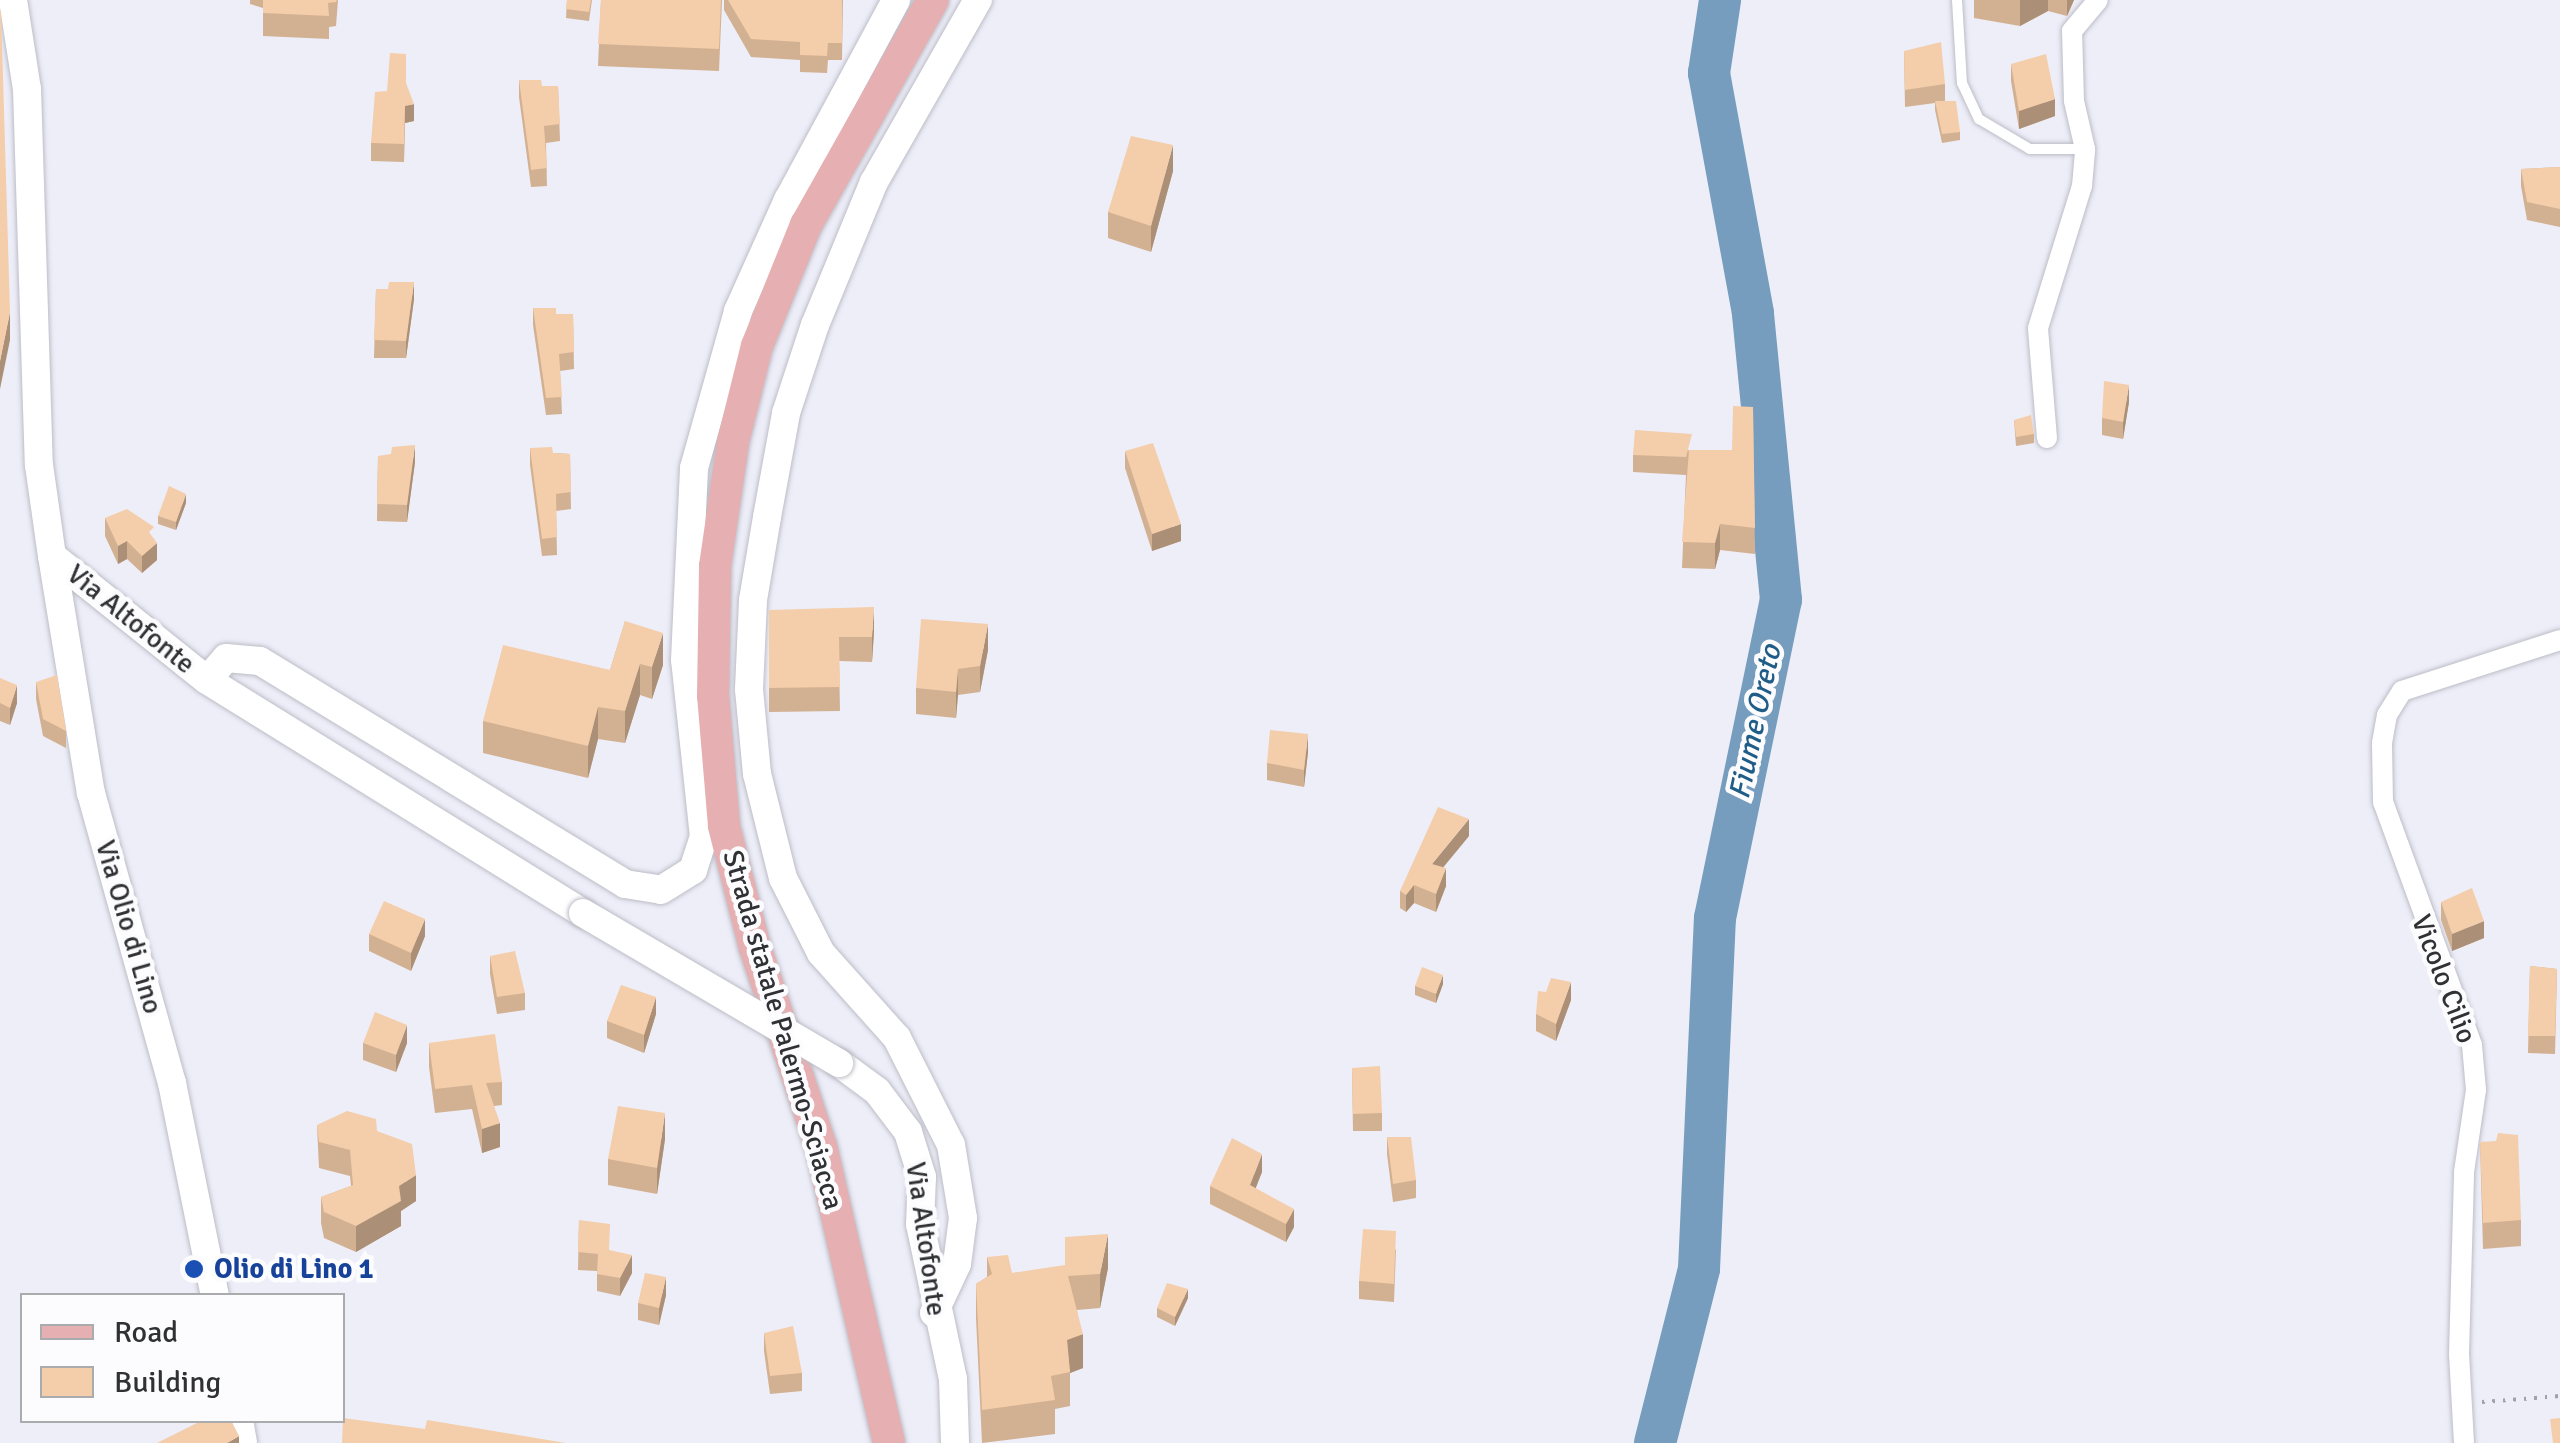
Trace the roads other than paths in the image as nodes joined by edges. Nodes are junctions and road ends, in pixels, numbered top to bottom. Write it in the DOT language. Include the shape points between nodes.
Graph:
graph roads {
  1 [pos="12,0"];
  2 [pos="896,0"];
  3 [pos="934,0"];
  4 [pos="978,0"];
  5 [pos="1957,0"];
  6 [pos="2098,0"];
  7 [pos="2085,148"];
  8 [pos="2047,438"];
  9 [pos="52,556"];
  10 [pos="2560,640"];
  11 [pos="206,680"];
  12 [pos="214,1293"];
  13 [pos="934,1312"];
  14 [pos="888,1443"];
  15 [pos="955,1443"];
  16 [pos="2464,1443"];
  1 -- 9 [label="main road, Via Altofonte" via="27,89 39,465"];
  2 -- 11 [label="main road" via="788,200 738,311 694,468 685,660 704,838 693,870 661,890 624,884 260,661 226,658"];
  3 -- 14 [label="main road, Strada statale Palermo-Sciacca" via="806,226 757,346 733,442 715,566 713,696 724,826 755,948 821,1148"];
  4 -- 13 [label="main road" via="874,182 815,326 776,465 753,600 749,689 757,774 783,878 822,953 897,1038 950,1145 962,1218 957,1264"];
  5 -- 7 [label="lane" via="1962,83 1979,119 2030,149"];
  6 -- 7 [label="street" via="2072,30 2074,101"];
  7 -- 8 [label="street" via="2082,186 2038,328"];
  9 -- 11 [label="main road, Via Altofonte"];
  9 -- 12 [label="main road, Via Olio di Lino" via="91,792 172,1084"];
  10 -- 16 [label="street, Vicolo Cilio" via="2402,692 2387,716 2382,744 2383,802 2472,1045 2476,1090 2464,1172 2459,1354"];
  11 -- 13 [label="main road, Via Altofonte, bridge" via="877,1091 908,1132 922,1177 920,1224"];
  13 -- 15 [label="main road, Via Altofonte" via="953,1379"];
}
